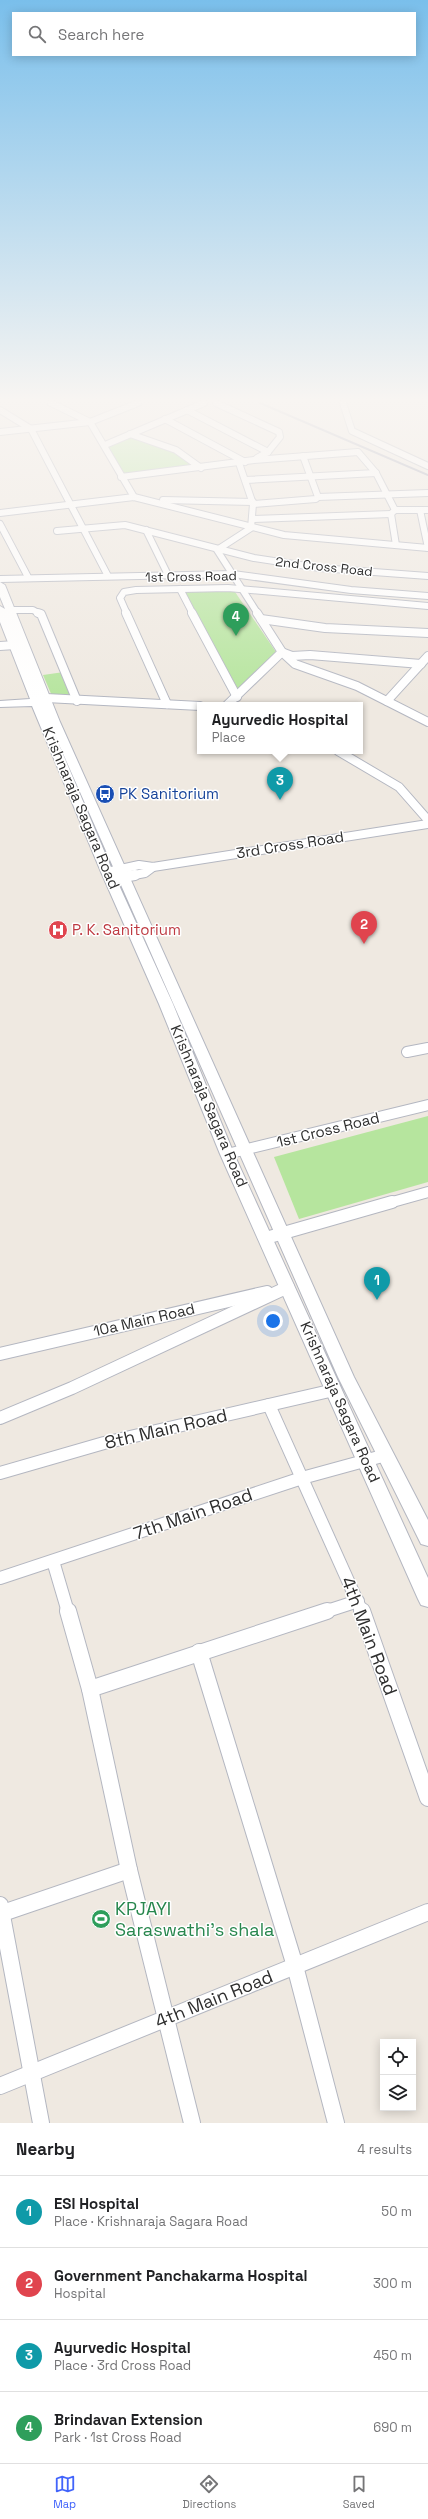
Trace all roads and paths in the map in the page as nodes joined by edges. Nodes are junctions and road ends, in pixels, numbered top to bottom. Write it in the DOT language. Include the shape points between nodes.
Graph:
graph roads {
  1 [pos="68,502"];
  2 [pos="93,502"];
  3 [pos="157,502"];
  4 [pos="221,502"];
  5 [pos="281,502"];
  6 [pos="389,502"];
  7 [pos="253,503"];
  8 [pos="69,505"];
  9 [pos="420,510"];
  10 [pos="428,510"];
  11 [pos="393,512"];
  12 [pos="0,513"];
  13 [pos="253,519"];
  14 [pos="0,524"];
  15 [pos="83,528"];
  16 [pos="251,528"];
  17 [pos="146,530"];
  18 [pos="57,531"];
  19 [pos="396,545"];
  20 [pos="428,548"];
  21 [pos="216,550"];
  22 [pos="234,575"];
  23 [pos="108,576"];
  24 [pos="428,576"];
  25 [pos="28,577"];
  26 [pos="169,577"];
  27 [pos="0,579"];
  28 [pos="0,585"];
  29 [pos="243,588"];
  30 [pos="180,590"];
  31 [pos="428,596"];
  32 [pos="428,606"];
  33 [pos="4,615"];
  34 [pos="261,619"];
  35 [pos="428,633"];
  36 [pos="15,645"];
  37 [pos="0,646"];
  38 [pos="282,652"];
  39 [pos="428,656"];
  40 [pos="421,664"];
  41 [pos="237,697"];
  42 [pos="0,700"];
  43 [pos="41,700"];
  44 [pos="77,701"];
  45 [pos="387,701"];
  46 [pos="231,702"];
  47 [pos="0,704"];
  48 [pos="167,704"];
  49 [pos="197,706"];
  50 [pos="428,722"];
  51 [pos="343,754"];
  52 [pos="428,820"];
  53 [pos="428,824"];
  54 [pos="115,874"];
  55 [pos="428,1048"];
  56 [pos="407,1052"];
  57 [pos="428,1105"];
  58 [pos="246,1150"];
  59 [pos="227,1154"];
  60 [pos="428,1192"];
  61 [pos="283,1234"];
  62 [pos="266,1238"];
  63 [pos="288,1287"];
  64 [pos="0,1354"];
  65 [pos="334,1390"];
  66 [pos="269,1405"];
  67 [pos="0,1418"];
  68 [pos="386,1455"];
  69 [pos="367,1460"];
  70 [pos="0,1473"];
  71 [pos="302,1478"];
  72 [pos="428,1538"];
  73 [pos="53,1561"];
  74 [pos="0,1578"];
  75 [pos="428,1598"];
  76 [pos="358,1601"];
  77 [pos="199,1652"];
  78 [pos="90,1689"];
  79 [pos="428,1798"];
  80 [pos="129,1870"];
  81 [pos="1,1911"];
  82 [pos="428,1912"];
  83 [pos="295,1966"];
  84 [pos="165,2018"];
  85 [pos="32,2072"];
  86 [pos="0,2086"];
  87 [pos="41,2123"];
  88 [pos="192,2123"];
  89 [pos="336,2123"];
  1 -- 8 [label="street"];
  2 -- 8 [label="street"];
  3 -- 16 [label="street"];
  4 -- 7 [label="street"];
  5 -- 7 [label="street"];
  6 -- 11 [label="street"];
  7 -- 13 [label="street"];
  8 -- 12 [label="street"];
  8 -- 15 [label="street"];
  9 -- 10 [label="street"];
  9 -- 11 [label="street"];
  9 -- 20 [label="street"];
  11 -- 13 [label="street"];
  11 -- 19 [label="street"];
  13 -- 16 [label="street"];
  14 -- 25 [label="street"];
  15 -- 17 [label="street, 2nd Cross Road" via="115,524"];
  15 -- 18 [label="street, 2nd Cross Road"];
  15 -- 23 [label="street"];
  16 -- 19 [label="street" via="322,540"];
  16 -- 21 [label="street"];
  17 -- 21 [label="street, 2nd Cross Road"];
  17 -- 26 [label="street"];
  19 -- 20 [label="street"];
  21 -- 22 [label="street"];
  21 -- 24 [label="street, 2nd Cross Road" via="320,568"];
  22 -- 26 [label="street, 1st Cross Road"];
  22 -- 29 [label="street"];
  22 -- 31 [label="street, 1st Cross Road" via="351,590"];
  23 -- 25 [label="street, 1st Cross Road"];
  23 -- 26 [label="street, 1st Cross Road"];
  25 -- 27 [label="street, 1st Cross Road"];
  28 -- 33 [label="main road, Krishnaraja Sagara Road"];
  29 -- 30 [label="street"];
  29 -- 32 [label="street"];
  29 -- 34 [label="street"];
  30 -- 41 [label="street"];
  30 -- 48 [label="street" via="136,590 124,592 120,598"];
  33 -- 36 [label="main road, Krishnaraja Sagara Road"];
  33 -- 43 [label="main road, Krishnaraja Sagara Road"];
  33 -- 44 [label="street" via="33,610 40,614"];
  34 -- 35 [label="street" via="325,628"];
  34 -- 38 [label="street"];
  36 -- 37 [label="street"];
  36 -- 43 [label="main road, Krishnaraja Sagara Road"];
  38 -- 40 [label="street" via="292,656 310,655"];
  38 -- 41 [label="street"];
  38 -- 45 [label="street" via="298,666 359,686"];
  39 -- 40 [label="street"];
  40 -- 45 [label="street"];
  41 -- 46 [label="street"];
  42 -- 43 [label="main road"];
  43 -- 44 [label="street"];
  43 -- 47 [label="main road"];
  43 -- 54 [label="main road, Krishnaraja Sagara Road"];
  44 -- 48 [label="street"];
  45 -- 50 [label="street"];
  48 -- 49 [label="street"];
  51 -- 52 [label="street" via="399,787"];
  53 -- 54 [label="street, 3rd Cross Road" via="153,867 145,873"];
  54 -- 58 [label="main road, Krishnaraja Sagara Road"];
  54 -- 59 [label="main road, Krishnaraja Sagara Road"];
  55 -- 56 [label="street"];
  57 -- 58 [label="street, 1st Cross Road"];
  58 -- 59 [label="street, 1st Cross Road"];
  58 -- 61 [label="main road, Krishnaraja Sagara Road"];
  59 -- 62 [label="main road, Krishnaraja Sagara Road"];
  60 -- 61 [label="street"];
  61 -- 62 [label="street"];
  61 -- 68 [label="main road, Krishnaraja Sagara Road" via="346,1377"];
  62 -- 63 [label="main road, Krishnaraja Sagara Road"];
  63 -- 64 [label="street, 10a Main Road"];
  63 -- 65 [label="main road, Krishnaraja Sagara Road"];
  63 -- 67 [label="street" via="72,1388"];
  65 -- 66 [label="street, 8th Main Road"];
  65 -- 69 [label="main road, Krishnaraja Sagara Road"];
  66 -- 70 [label="street, 8th Main Road" via="104,1443"];
  66 -- 71 [label="street, 4th Main Road"];
  68 -- 69 [label="street, 7th Main Road"];
  68 -- 72 [label="main road, Krishnaraja Sagara Road"];
  69 -- 71 [label="street, 7th Main Road"];
  69 -- 75 [label="main road, Krishnaraja Sagara Road"];
  71 -- 73 [label="street, 7th Main Road"];
  71 -- 76 [label="street, 4th Main Road"];
  73 -- 74 [label="street, 7th Main Road"];
  73 -- 78 [label="street"];
  76 -- 77 [label="street"];
  76 -- 79 [label="street, 4th Main Road"];
  77 -- 78 [label="street"];
  77 -- 83 [label="street"];
  78 -- 80 [label="street"];
  80 -- 81 [label="street"];
  80 -- 84 [label="street"];
  81 -- 85 [label="street"];
  82 -- 83 [label="street, 4th Main Road"];
  83 -- 84 [label="street, 4th Main Road"];
  83 -- 89 [label="street"];
  84 -- 85 [label="street, 4th Main Road"];
  84 -- 88 [label="street"];
  85 -- 86 [label="street, 4th Main Road"];
  85 -- 87 [label="street"];
}
